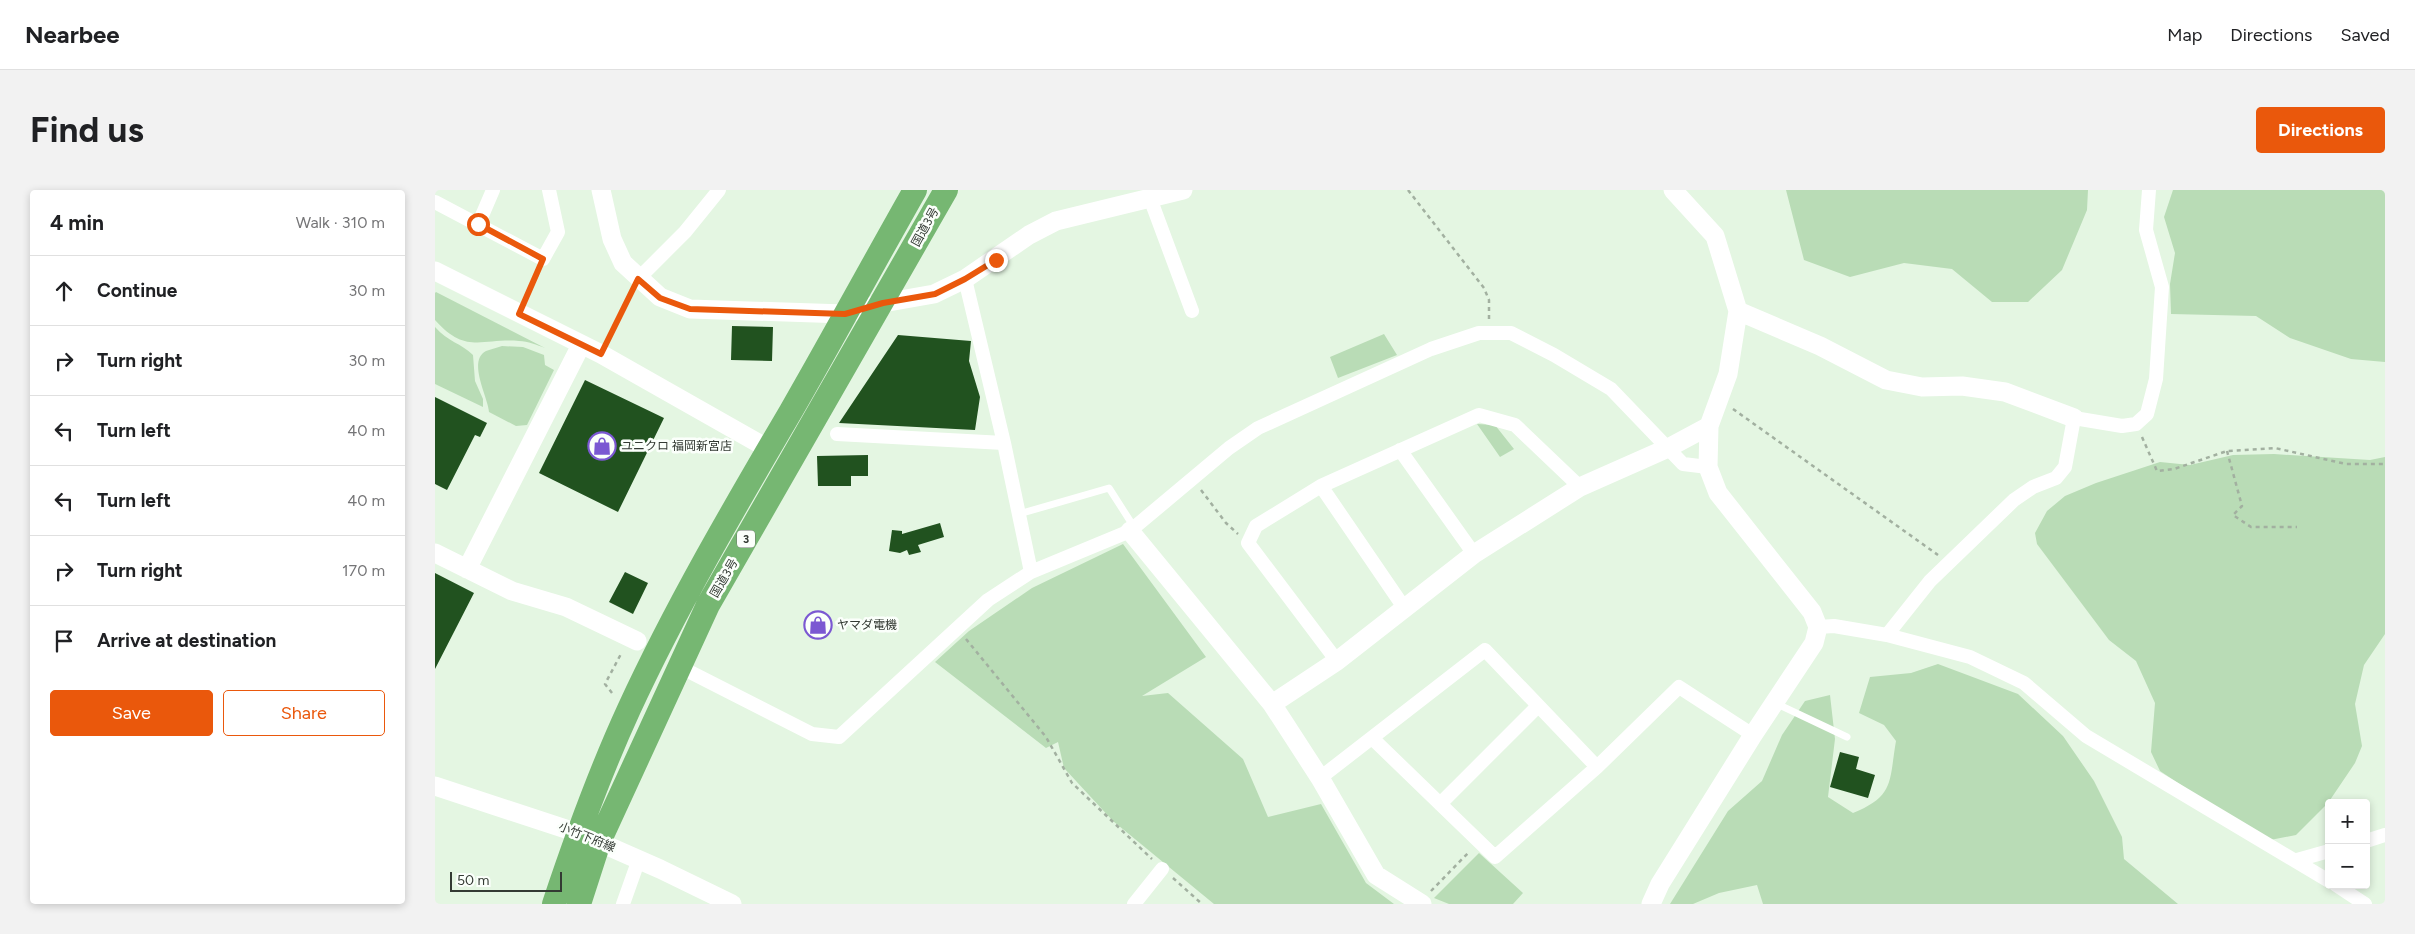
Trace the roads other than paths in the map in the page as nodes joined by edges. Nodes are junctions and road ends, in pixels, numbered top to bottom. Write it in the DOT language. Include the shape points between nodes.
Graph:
graph roads {
  1 [pos="493,190"];
  2 [pos="549,190"];
  3 [pos="601,190"];
  4 [pos="719,190"];
  5 [pos="915,190"];
  6 [pos="946,190"];
  7 [pos="1183,190"];
  8 [pos="1673,190"];
  9 [pos="2149,190"];
  10 [pos="1150,198"];
  11 [pos="435,202"];
  12 [pos="478,224"];
  13 [pos="435,271"];
  14 [pos="638,279"];
  15 [pos="965,279"];
  16 [pos="883,303"];
  17 [pos="1192,311"];
  18 [pos="1738,311"];
  19 [pos="845,314"];
  20 [pos="581,345"];
  21 [pos="2074,418"];
  22 [pos="1709,426"];
  23 [pos="837,434"];
  24 [pos="1004,443"];
  25 [pos="767,448"];
  26 [pos="1668,448"];
  27 [pos="1401,450"];
  28 [pos="1708,467"];
  29 [pos="1321,486"];
  30 [pos="1580,487"];
  31 [pos="1019,514"];
  32 [pos="1132,529"];
  33 [pos="435,553"];
  34 [pos="1474,554"];
  35 [pos="467,570"];
  36 [pos="1031,572"];
  37 [pos="1405,608"];
  38 [pos="1818,628"];
  39 [pos="1887,635"];
  40 [pos="634,639"];
  41 [pos="1337,661"];
  42 [pos="692,673"];
  43 [pos="1775,702"];
  44 [pos="1272,704"];
  45 [pos="1539,706"];
  46 [pos="1753,735"];
  47 [pos="1847,737"];
  48 [pos="1372,738"];
  49 [pos="1597,767"];
  50 [pos="1320,778"];
  51 [pos="435,786"];
  52 [pos="1440,804"];
  53 [pos="2385,836"];
  54 [pos="589,837"];
  55 [pos="2370,840"];
  56 [pos="2325,852"];
  57 [pos="639,859"];
  58 [pos="2297,860"];
  59 [pos="1162,868"];
  60 [pos="2325,878"];
  61 [pos="2342,889"];
  62 [pos="1421,903"];
  63 [pos="553,904"];
  64 [pos="579,904"];
  65 [pos="623,904"];
  66 [pos="732,904"];
  67 [pos="1134,904"];
  68 [pos="1651,904"];
  69 [pos="2365,904"];
  1 -- 12 [label="street"];
  2 -- 12 [label="street" via="558,232 543,259"];
  3 -- 14 [label="street" via="612,239 623,263"];
  4 -- 14 [label="street" via="685,232"];
  5 -- 19 [label="highway, 国道3号 / 3"];
  6 -- 16 [label="highway, 国道3号 / 3"];
  7 -- 10 [label="street"];
  8 -- 18 [label="street" via="1715,236"];
  9 -- 21 [label="street" via="2146,230 2163,286 2156,379 2147,414 2136,424 2122,426"];
  10 -- 15 [label="street" via="1056,221"];
  10 -- 17 [label="street"];
  11 -- 12 [label="street"];
  13 -- 20 [label="street"];
  14 -- 19 [label="street" via="660,298 690,309"];
  15 -- 16 [label="street" via="935,294"];
  15 -- 24 [label="street"];
  16 -- 19 [label="street"];
  16 -- 54 [label="highway, 国道3号 / 3" via="709,605"];
  18 -- 21 [label="street" via="1821,346 1887,380 1922,387 1962,386 2005,392"];
  18 -- 22 [label="street" via="1729,374"];
  19 -- 25 [label="highway, 国道3号 / 3"];
  20 -- 25 [label="street"];
  20 -- 35 [label="street"];
  21 -- 39 [label="street" via="2065,467 2056,478 2033,487 2014,500 1930,581"];
  22 -- 26 [label="street"];
  22 -- 28 [label="street"];
  23 -- 24 [label="street"];
  24 -- 31 [label="street"];
  25 -- 54 [label="highway, 国道3号 / 3" via="629,709"];
  26 -- 28 [label="street" via="1683,464"];
  26 -- 30 [label="street"];
  26 -- 32 [label="street" via="1611,389 1511,333 1479,333 1431,349 1258,428 1229,448"];
  27 -- 29 [label="street"];
  27 -- 30 [label="street" via="1479,415 1515,426"];
  27 -- 34 [label="street"];
  28 -- 38 [label="street" via="1718,493 1811,612"];
  29 -- 37 [label="street"];
  29 -- 41 [label="street" via="1256,526 1248,543"];
  30 -- 34 [label="street"];
  31 -- 32 [label="lane" via="1109,488"];
  31 -- 36 [label="street"];
  32 -- 36 [label="street"];
  32 -- 44 [label="street"];
  33 -- 35 [label="street"];
  34 -- 37 [label="street"];
  35 -- 40 [label="street" via="512,591 566,607"];
  36 -- 42 [label="street" via="988,600 839,736 812,734"];
  37 -- 41 [label="street"];
  38 -- 39 [label="street" via="1834,626"];
  38 -- 43 [label="street" via="1814,643"];
  39 -- 58 [label="street" via="1970,657 2024,683 2087,736"];
  41 -- 44 [label="street"];
  43 -- 46 [label="street"];
  43 -- 47 [label="lane"];
  44 -- 50 [label="street"];
  45 -- 48 [label="street" via="1485,650"];
  45 -- 49 [label="street"];
  45 -- 52 [label="street"];
  46 -- 49 [label="street" via="1679,687"];
  46 -- 68 [label="street" via="1660,884"];
  48 -- 50 [label="street"];
  48 -- 52 [label="street"];
  49 -- 52 [label="street" via="1495,857"];
  50 -- 62 [label="street" via="1376,875"];
  51 -- 54 [label="street, 小竹下府線"];
  53 -- 55 [label="street"];
  54 -- 57 [label="street, 小竹下府線"];
  54 -- 63 [label="highway, 国道3号 / 3"];
  54 -- 64 [label="highway, 国道3号 / 3"];
  56 -- 58 [label="street"];
  57 -- 65 [label="street"];
  57 -- 66 [label="street, 小竹下府線"];
  58 -- 60 [label="street"];
  59 -- 67 [label="street"];
  61 -- 69 [label="street"];
}
